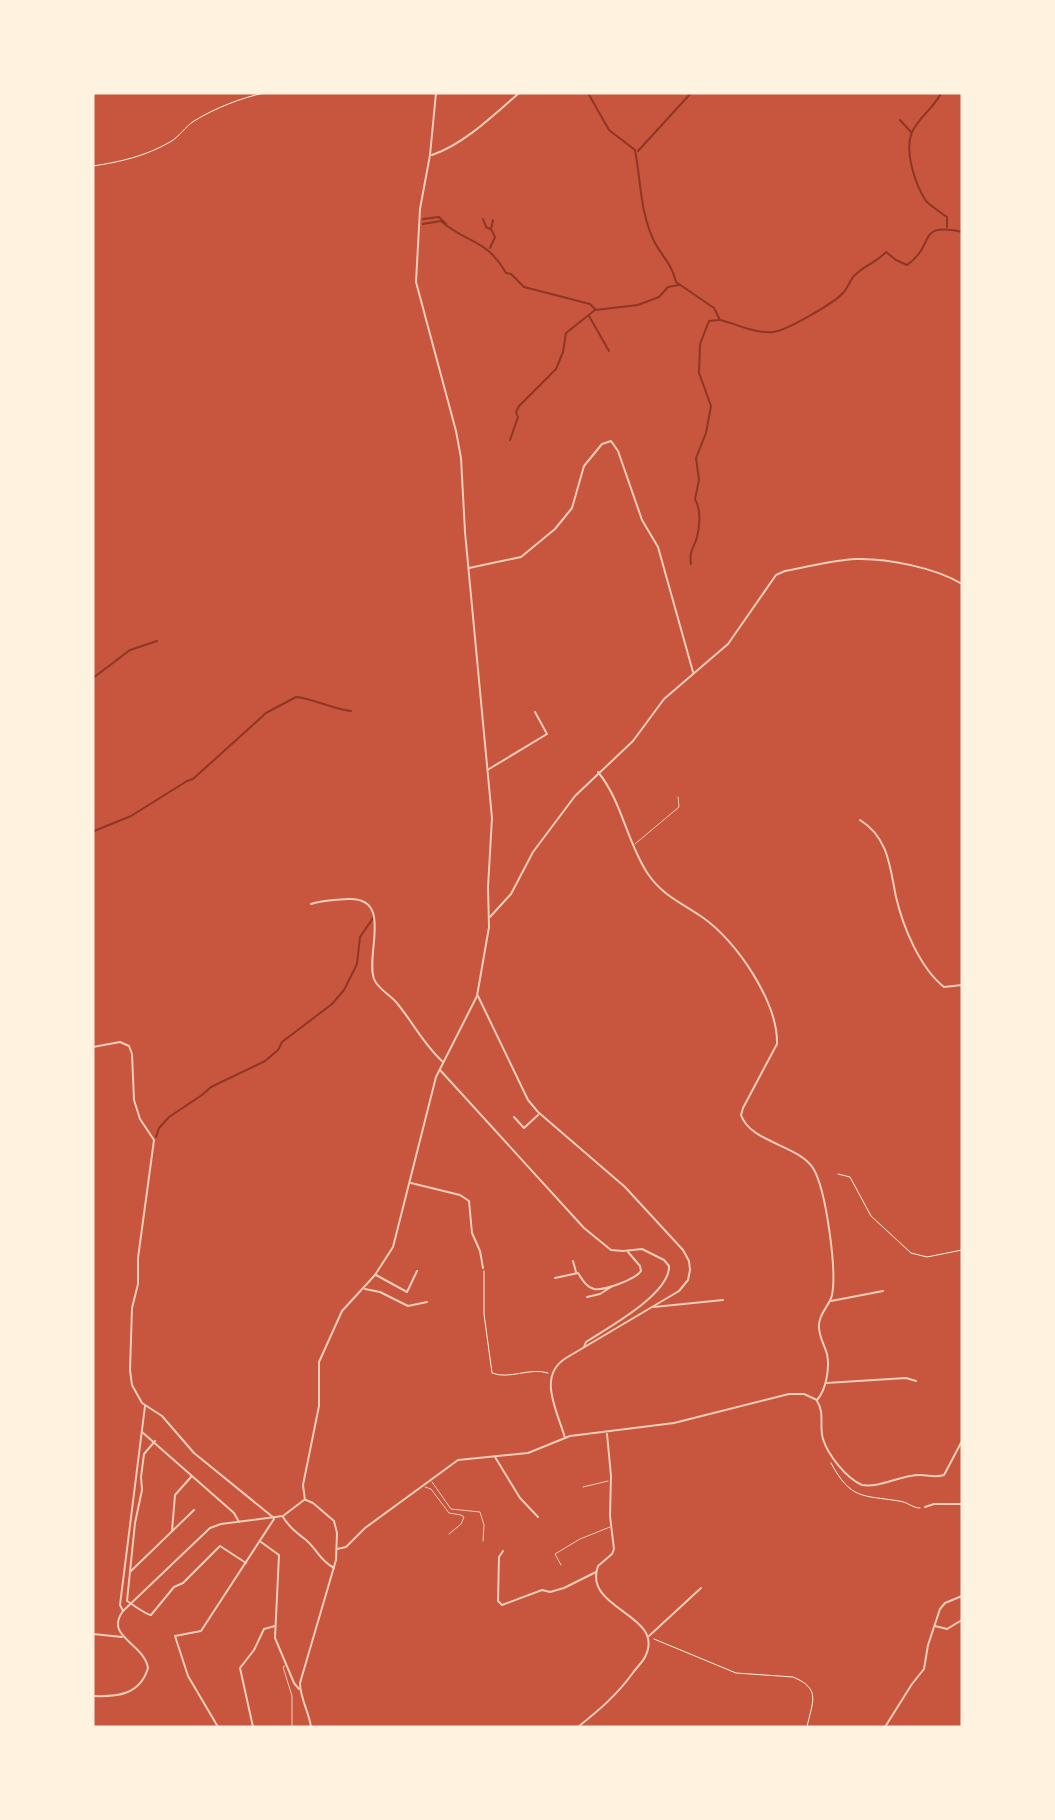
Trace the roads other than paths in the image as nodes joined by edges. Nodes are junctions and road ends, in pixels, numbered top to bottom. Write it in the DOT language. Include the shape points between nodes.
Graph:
graph roads {
  1 [pos="436,93"];
  2 [pos="519,93"];
  3 [pos="430,155"];
  4 [pos="468,568"];
  5 [pos="962,584"];
  6 [pos="693,673"];
  7 [pos="535,712"];
  8 [pos="488,769"];
  9 [pos="598,772"];
  10 [pos="678,797"];
  11 [pos="860,820"];
  12 [pos="633,845"];
  13 [pos="311,904"];
  14 [pos="489,918"];
  15 [pos="962,985"];
  16 [pos="477,996"];
  17 [pos="93,1047"];
  18 [pos="444,1062"];
  19 [pos="439,1069"];
  20 [pos="540,1114"];
  21 [pos="514,1117"];
  22 [pos="410,1183"];
  23 [pos="627,1251"];
  24 [pos="573,1261"];
  25 [pos="483,1268"];
  26 [pos="417,1272"];
  27 [pos="576,1273"];
  28 [pos="375,1275"];
  29 [pos="555,1278"];
  30 [pos="614,1285"];
  31 [pos="364,1288"];
  32 [pos="883,1291"];
  33 [pos="587,1297"];
  34 [pos="723,1300"];
  35 [pos="830,1301"];
  36 [pos="428,1302"];
  37 [pos="653,1307"];
  38 [pos="584,1348"];
  39 [pos="916,1381"];
  40 [pos="825,1383"];
  41 [pos="817,1400"];
  42 [pos="145,1405"];
  43 [pos="141,1432"];
  44 [pos="607,1432"];
  45 [pos="565,1438"];
  46 [pos="155,1441"];
  47 [pos="962,1441"];
  48 [pos="495,1456"];
  49 [pos="192,1476"];
  50 [pos="430,1480"];
  51 [pos="610,1481"];
  52 [pos="423,1486"];
  53 [pos="583,1487"];
  54 [pos="305,1500"];
  55 [pos="962,1504"];
  56 [pos="925,1507"];
  57 [pos="194,1510"];
  58 [pos="283,1516"];
  59 [pos="538,1517"];
  60 [pos="274,1518"];
  61 [pos="239,1522"];
  62 [pos="612,1526"];
  63 [pos="172,1532"];
  64 [pos="449,1534"];
  65 [pos="483,1541"];
  66 [pos="260,1542"];
  67 [pos="337,1549"];
  68 [pos="503,1551"];
  69 [pos="246,1563"];
  70 [pos="561,1565"];
  71 [pos="334,1568"];
  72 [pos="130,1572"];
  73 [pos="596,1572"];
  74 [pos="701,1588"];
  75 [pos="962,1596"];
  76 [pos="131,1604"];
  77 [pos="123,1611"];
  78 [pos="962,1620"];
  79 [pos="276,1626"];
  80 [pos="934,1626"];
  81 [pos="93,1634"];
  82 [pos="648,1636"];
  83 [pos="123,1637"];
  84 [pos="286,1665"];
  85 [pos="300,1689"];
  86 [pos="93,1696"];
  87 [pos="218,1727"];
  88 [pos="253,1727"];
  89 [pos="292,1727"];
  90 [pos="312,1727"];
  91 [pos="578,1727"];
  92 [pos="886,1727"];
  1 -- 3 [label="street"];
  2 -- 3 [label="street" via="471,133"];
  3 -- 4 [label="street" via="420,209 416,282 460,450"];
  4 -- 6 [label="street" via="521,557 555,529 572,508 584,466 602,444 611,441 659,550"];
  4 -- 8 [label="street"];
  5 -- 6 [label="street" via="921,569 857,559 785,571 772,579 728,644"];
  6 -- 9 [label="street" via="655,708 633,741"];
  7 -- 8 [label="street" via="547,733"];
  8 -- 14 [label="street" via="493,826"];
  9 -- 12 [label="street"];
  9 -- 14 [label="street" via="533,852 511,894"];
  10 -- 12 [label="lane" via="679,807"];
  11 -- 15 [label="street" via="888,854 898,905 924,968 944,987"];
  12 -- 35 [label="street" via="662,892 705,919 735,947 764,995 777,1044 742,1118 758,1133 798,1154 816,1173 829,1221"];
  13 -- 18 [label="street" via="359,899 370,906 375,925 375,981"];
  14 -- 16 [label="street"];
  16 -- 18 [label="street"];
  16 -- 20 [label="street" via="521,1088"];
  17 -- 42 [label="street" via="120,1042 129,1046 134,1100 153,1137 130,1329 132,1385"];
  18 -- 19 [label="street"];
  19 -- 22 [label="street"];
  19 -- 23 [label="street" via="584,1228 611,1250"];
  20 -- 21 [label="street" via="524,1128"];
  20 -- 37 [label="street" via="625,1187 687,1256 690,1270 684,1286"];
  22 -- 25 [label="street" via="469,1201 472,1233"];
  22 -- 28 [label="street" via="393,1247"];
  23 -- 30 [label="street" via="640,1266 640,1273"];
  23 -- 38 [label="street" via="642,1249 660,1257 669,1266 669,1276 655,1296 586,1342"];
  24 -- 27 [label="street"];
  26 -- 28 [label="street" via="407,1292"];
  27 -- 29 [label="street"];
  27 -- 30 [label="street" via="592,1288"];
  28 -- 31 [label="street"];
  30 -- 33 [label="street"];
  31 -- 36 [label="street" via="408,1306"];
  31 -- 54 [label="street" via="341,1314 319,1362 319,1406 303,1485"];
  32 -- 35 [label="street"];
  34 -- 37 [label="street"];
  35 -- 40 [label="street" via="819,1322 827,1358"];
  37 -- 38 [label="street"];
  38 -- 45 [label="street" via="560,1362 551,1374 550,1387"];
  39 -- 40 [label="street"];
  40 -- 41 [label="street"];
  41 -- 44 [label="street" via="789,1394 685,1421"];
  41 -- 47 [label="street" via="824,1441 844,1471 862,1485 944,1475"];
  42 -- 43 [label="street"];
  42 -- 60 [label="street" via="159,1413 194,1453"];
  43 -- 46 [label="street"];
  43 -- 77 [label="street" via="120,1605"];
  44 -- 45 [label="street"];
  44 -- 51 [label="street"];
  45 -- 48 [label="street" via="534,1451"];
  46 -- 49 [label="street"];
  46 -- 72 [label="street" via="144,1454"];
  48 -- 50 [label="street" via="458,1460"];
  48 -- 59 [label="street" via="520,1498"];
  49 -- 61 [label="street"];
  49 -- 63 [label="street" via="175,1495"];
  50 -- 52 [label="street"];
  50 -- 65 [label="lane" via="451,1508 480,1512"];
  51 -- 53 [label="lane"];
  51 -- 62 [label="street"];
  52 -- 64 [label="lane" via="431,1489 449,1513 464,1517"];
  52 -- 67 [label="street" via="346,1547"];
  54 -- 58 [label="street"];
  54 -- 67 [label="street" via="334,1521"];
  55 -- 56 [label="street"];
  57 -- 63 [label="street"];
  58 -- 60 [label="street"];
  58 -- 71 [label="street" via="317,1556"];
  60 -- 61 [label="street"];
  60 -- 66 [label="street"];
  61 -- 76 [label="street" via="205,1531"];
  62 -- 70 [label="lane" via="555,1554"];
  62 -- 73 [label="street" via="614,1552"];
  63 -- 72 [label="street"];
  66 -- 69 [label="street"];
  66 -- 79 [label="street" via="279,1555"];
  67 -- 71 [label="street"];
  68 -- 73 [label="street" via="498,1601 502,1605 542,1590 564,1588"];
  69 -- 76 [label="street" via="220,1546 174,1587 152,1615"];
  69 -- 87 [label="street" via="201,1631 175,1636 188,1676"];
  71 -- 85 [label="street"];
  72 -- 76 [label="street" via="127,1599"];
  73 -- 82 [label="street" via="604,1598 628,1613"];
  74 -- 82 [label="street"];
  75 -- 80 [label="street" via="945,1603"];
  76 -- 77 [label="street"];
  77 -- 83 [label="street" via="118,1622"];
  78 -- 80 [label="street" via="947,1629"];
  79 -- 84 [label="street" via="276,1641"];
  79 -- 88 [label="street" via="264,1629 240,1668"];
  80 -- 92 [label="street" via="924,1669"];
  81 -- 83 [label="street"];
  82 -- 91 [label="street" via="645,1658 619,1692"];
  83 -- 86 [label="street" via="143,1654 145,1676 128,1693"];
  84 -- 85 [label="street"];
  84 -- 89 [label="lane"];
  85 -- 90 [label="street"];
}
